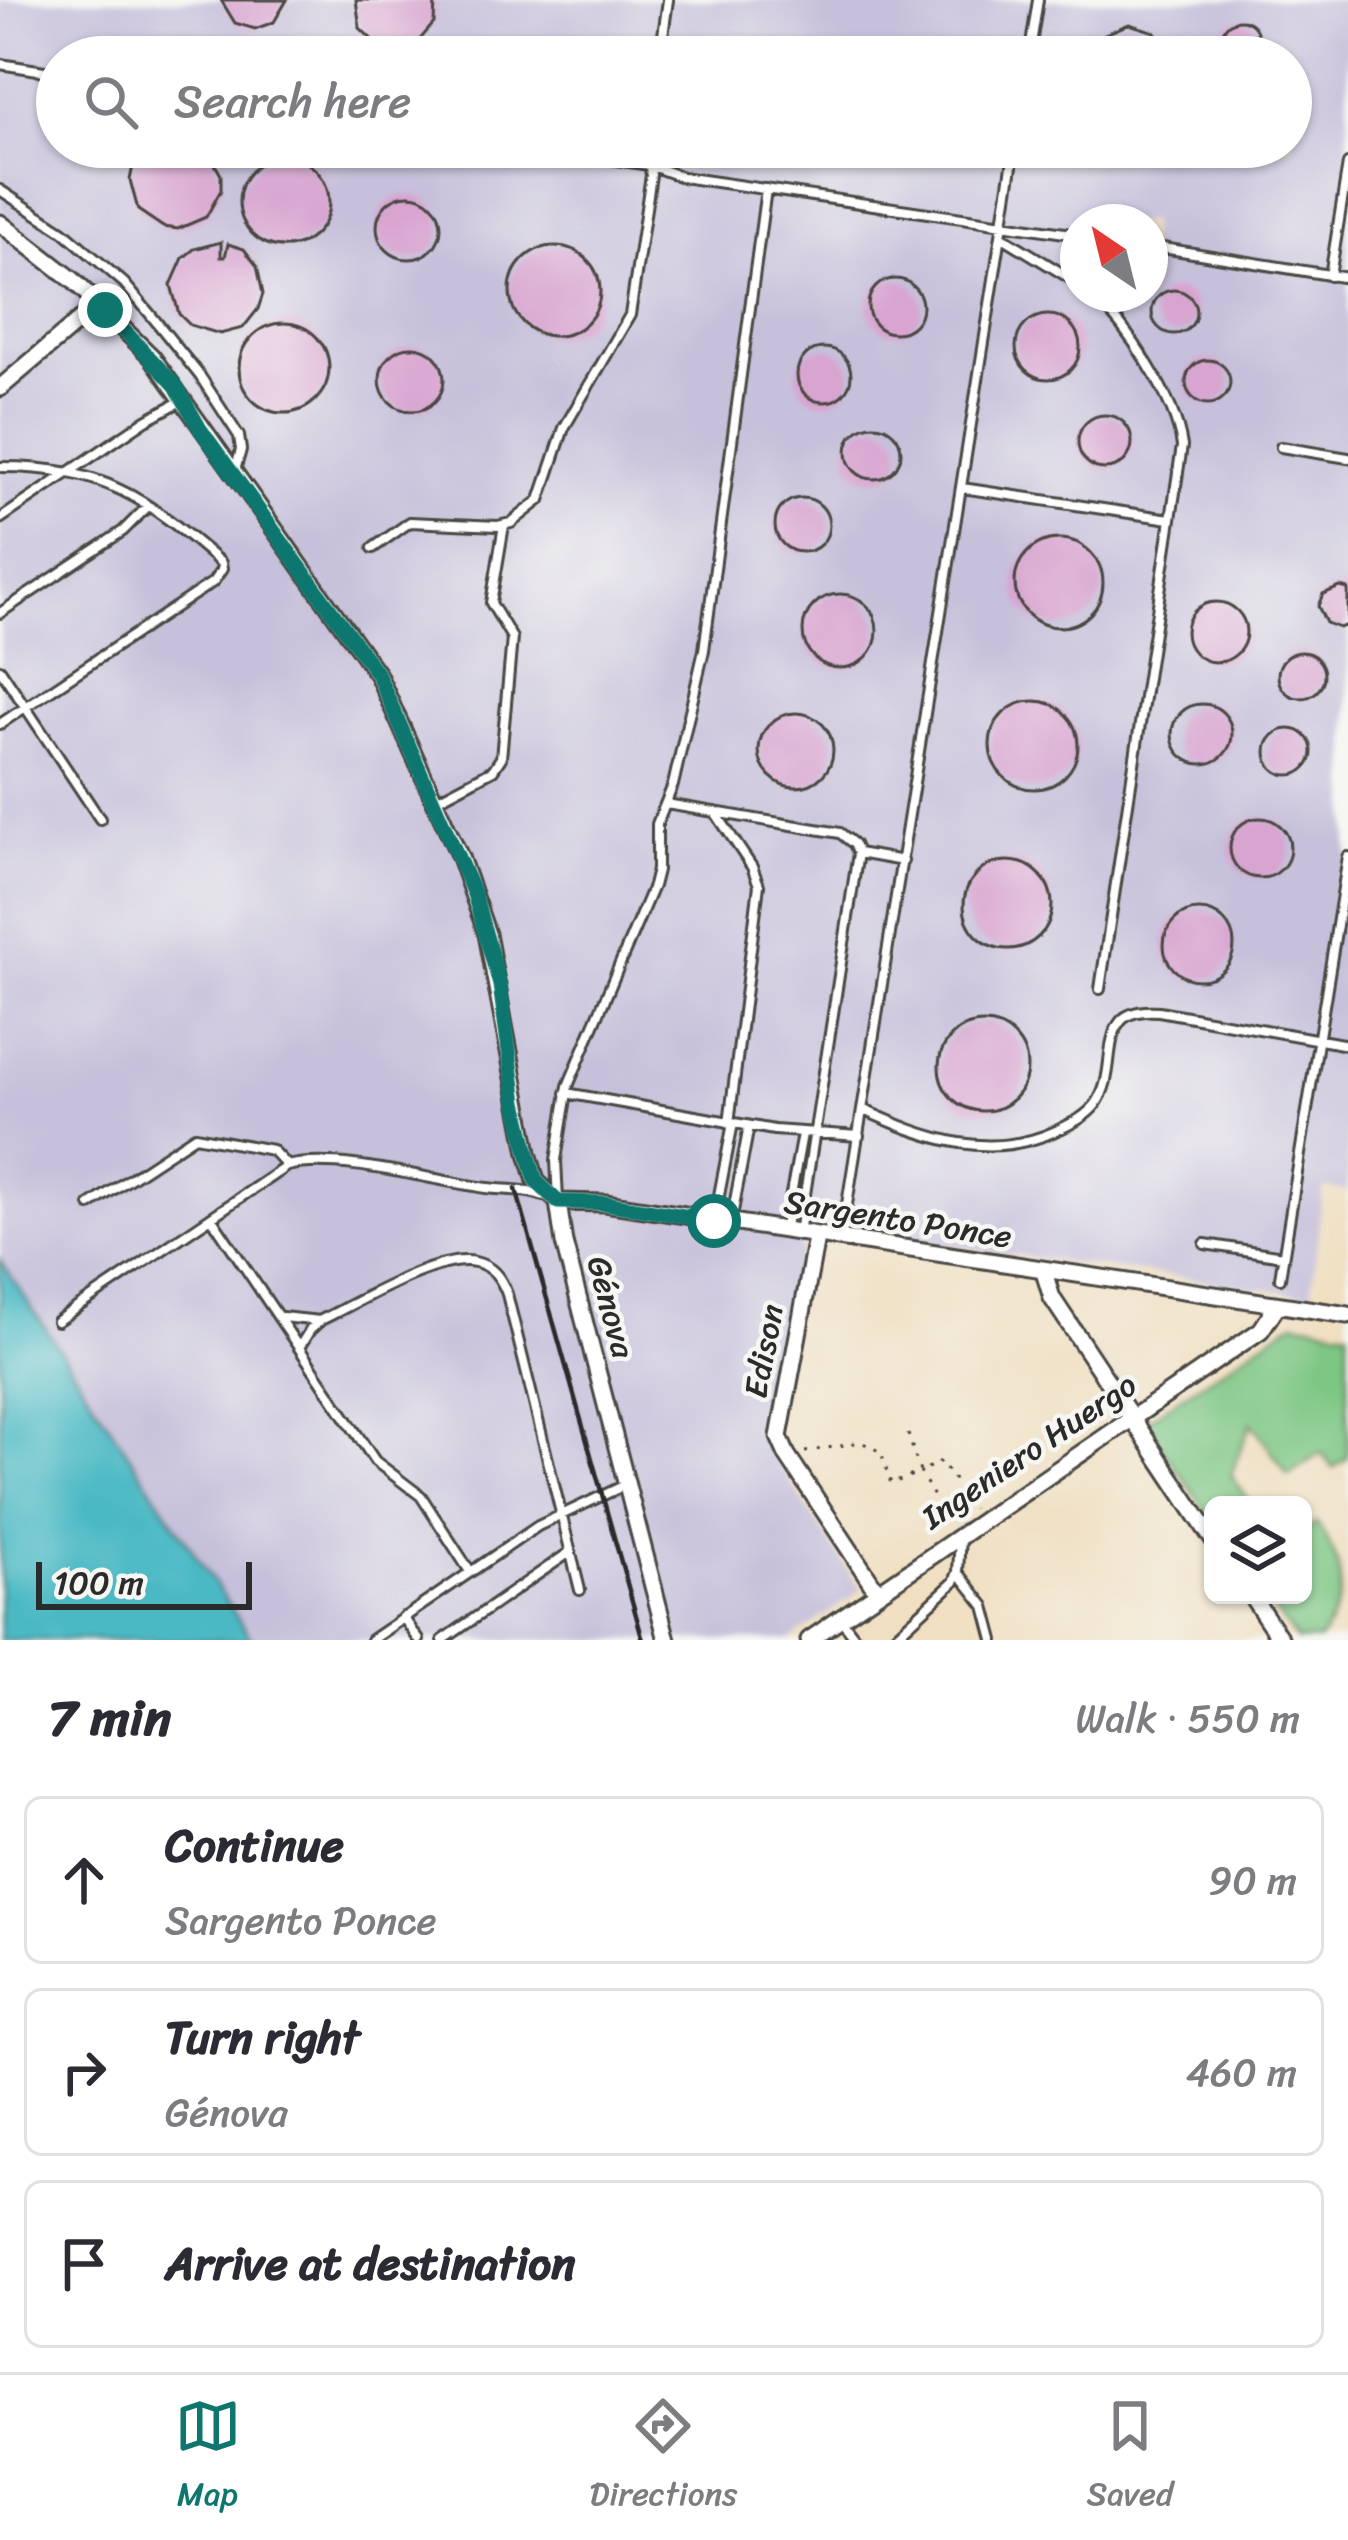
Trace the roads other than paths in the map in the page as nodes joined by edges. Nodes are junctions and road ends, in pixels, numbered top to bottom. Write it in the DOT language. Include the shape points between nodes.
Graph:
graph roads {
  1 [pos="668,0"];
  2 [pos="1038,0"];
  3 [pos="663,36"];
  4 [pos="1032,36"];
  5 [pos="0,64"];
  6 [pos="36,70"];
  7 [pos="1348,164"];
  8 [pos="649,168"];
  9 [pos="657,168"];
  10 [pos="1012,168"];
  11 [pos="766,189"];
  12 [pos="0,190"];
  13 [pos="1004,222"];
  14 [pos="0,223"];
  15 [pos="1060,232"];
  16 [pos="1001,236"];
  17 [pos="1168,249"];
  18 [pos="1060,272"];
  19 [pos="1330,276"];
  20 [pos="1348,278"];
  21 [pos="99,304"];
  22 [pos="1109,312"];
  23 [pos="0,388"];
  24 [pos="184,400"];
  25 [pos="1281,447"];
  26 [pos="1348,458"];
  27 [pos="0,467"];
  28 [pos="72,472"];
  29 [pos="234,475"];
  30 [pos="962,488"];
  31 [pos="148,506"];
  32 [pos="0,519"];
  33 [pos="1171,519"];
  34 [pos="504,525"];
  35 [pos="373,548"];
  36 [pos="0,613"];
  37 [pos="0,669"];
  38 [pos="26,707"];
  39 [pos="0,724"];
  40 [pos="435,801"];
  41 [pos="666,804"];
  42 [pos="715,812"];
  43 [pos="100,819"];
  44 [pos="858,853"];
  45 [pos="1348,857"];
  46 [pos="903,861"];
  47 [pos="1346,878"];
  48 [pos="1100,989"];
  49 [pos="1318,1040"];
  50 [pos="1348,1045"];
  51 [pos="566,1093"];
  52 [pos="864,1110"];
  53 [pos="731,1123"];
  54 [pos="748,1126"];
  55 [pos="802,1134"];
  56 [pos="815,1135"];
  57 [pos="859,1136"];
  58 [pos="287,1166"];
  59 [pos="558,1202"];
  60 [pos="90,1205"];
  61 [pos="211,1216"];
  62 [pos="722,1222"];
  63 [pos="800,1235"];
  64 [pos="842,1241"];
  65 [pos="1205,1244"];
  66 [pos="1283,1256"];
  67 [pos="1044,1272"];
  68 [pos="1280,1278"];
  69 [pos="1277,1306"];
  70 [pos="1348,1315"];
  71 [pos="279,1316"];
  72 [pos="57,1321"];
  73 [pos="321,1321"];
  74 [pos="300,1346"];
  75 [pos="1130,1419"];
  76 [pos="626,1484"];
  77 [pos="561,1513"];
  78 [pos="1204,1527"];
  79 [pos="960,1534"];
  80 [pos="571,1552"];
  81 [pos="469,1570"];
  82 [pos="958,1572"];
  83 [pos="580,1590"];
  84 [pos="877,1591"];
  85 [pos="1257,1604"];
  86 [pos="403,1617"];
  87 [pos="840,1618"];
  88 [pos="370,1640"];
  89 [pos="419,1640"];
  90 [pos="443,1640"];
  91 [pos="667,1640"];
  92 [pos="808,1640"];
  93 [pos="857,1640"];
  94 [pos="891,1640"];
  95 [pos="994,1640"];
  96 [pos="1281,1640"];
  1 -- 3 [label="lane"];
  2 -- 4 [label="lane"];
  5 -- 6 [label="lane"];
  7 -- 19 [label="lane"];
  8 -- 34 [label="lane" via="630,315 563,428 540,500"];
  9 -- 11 [label="lane"];
  10 -- 13 [label="lane"];
  11 -- 13 [label="lane"];
  11 -- 41 [label="lane" via="704,650"];
  12 -- 29 [label="lane" via="63,231 150,314 239,436"];
  13 -- 15 [label="lane"];
  13 -- 16 [label="lane"];
  14 -- 21 [label="street, Génova"];
  16 -- 18 [label="lane"];
  16 -- 30 [label="lane"];
  17 -- 19 [label="lane"];
  19 -- 20 [label="lane"];
  21 -- 23 [label="street"];
  21 -- 24 [label="street, Génova"];
  22 -- 33 [label="lane" via="1134,341 1179,433"];
  24 -- 28 [label="lane"];
  24 -- 29 [label="street, Génova"];
  25 -- 26 [label="lane"];
  27 -- 28 [label="lane"];
  28 -- 31 [label="lane"];
  28 -- 32 [label="lane"];
  29 -- 40 [label="street, Génova" via="371,664"];
  30 -- 33 [label="lane"];
  30 -- 46 [label="lane"];
  31 -- 36 [label="lane"];
  31 -- 38 [label="lane" via="221,563 219,577"];
  33 -- 48 [label="lane"];
  34 -- 35 [label="lane" via="410,522"];
  34 -- 40 [label="lane" via="491,603 512,638 502,758"];
  37 -- 38 [label="lane"];
  38 -- 39 [label="lane"];
  38 -- 43 [label="lane"];
  40 -- 59 [label="street, Génova" via="487,934 534,1173"];
  41 -- 42 [label="lane"];
  41 -- 51 [label="lane" via="652,886"];
  42 -- 44 [label="lane" via="839,833"];
  42 -- 53 [label="lane" via="752,867 759,897"];
  44 -- 46 [label="lane"];
  44 -- 56 [label="lane"];
  45 -- 47 [label="lane"];
  46 -- 52 [label="lane"];
  47 -- 49 [label="lane"];
  49 -- 50 [label="lane"];
  49 -- 52 [label="lane" via="1159,1011 1128,1015 1116,1030 1095,1105 1075,1122 1012,1144 947,1143"];
  49 -- 66 [label="lane"];
  51 -- 53 [label="lane"];
  51 -- 59 [label="lane"];
  52 -- 57 [label="lane"];
  53 -- 54 [label="lane"];
  53 -- 62 [label="lane"];
  54 -- 55 [label="lane"];
  54 -- 62 [label="lane"];
  55 -- 56 [label="lane"];
  55 -- 63 [label="lane"];
  56 -- 57 [label="lane"];
  56 -- 63 [label="lane"];
  57 -- 64 [label="lane"];
  58 -- 59 [label="lane, Sargento Ponce" via="325,1162"];
  58 -- 60 [label="lane" via="272,1150 195,1136"];
  58 -- 61 [label="lane"];
  59 -- 62 [label="street, Sargento Ponce"];
  59 -- 76 [label="street, Génova"];
  61 -- 71 [label="lane"];
  61 -- 72 [label="lane"];
  62 -- 63 [label="street, Sargento Ponce"];
  63 -- 64 [label="street, Sargento Ponce"];
  63 -- 84 [label="street, Edison" via="779,1436"];
  64 -- 67 [label="street, Sargento Ponce"];
  65 -- 66 [label="lane"];
  66 -- 68 [label="lane"];
  67 -- 69 [label="street, Sargento Ponce"];
  67 -- 75 [label="street" via="1052,1298"];
  69 -- 70 [label="street, Sargento Ponce"];
  69 -- 75 [label="street, Ingeniero Huergo" via="1261,1330"];
  71 -- 73 [label="lane"];
  71 -- 74 [label="lane"];
  73 -- 74 [label="lane"];
  73 -- 77 [label="lane" via="453,1261 496,1271"];
  74 -- 81 [label="lane" via="375,1462 421,1496"];
  75 -- 78 [label="street"];
  75 -- 79 [label="street, Ingeniero Huergo"];
  76 -- 77 [label="lane"];
  76 -- 91 [label="street, Génova"];
  77 -- 80 [label="lane"];
  77 -- 81 [label="lane"];
  79 -- 82 [label="lane"];
  79 -- 84 [label="street, Ingeniero Huergo"];
  80 -- 83 [label="lane"];
  80 -- 90 [label="lane"];
  81 -- 86 [label="lane"];
  82 -- 94 [label="lane"];
  82 -- 95 [label="lane" via="985,1606"];
  84 -- 87 [label="street, Ingeniero Huergo"];
  85 -- 96 [label="street"];
  86 -- 88 [label="lane"];
  86 -- 89 [label="lane"];
  87 -- 92 [label="street, Ingeniero Huergo"];
  87 -- 93 [label="lane"];
}
